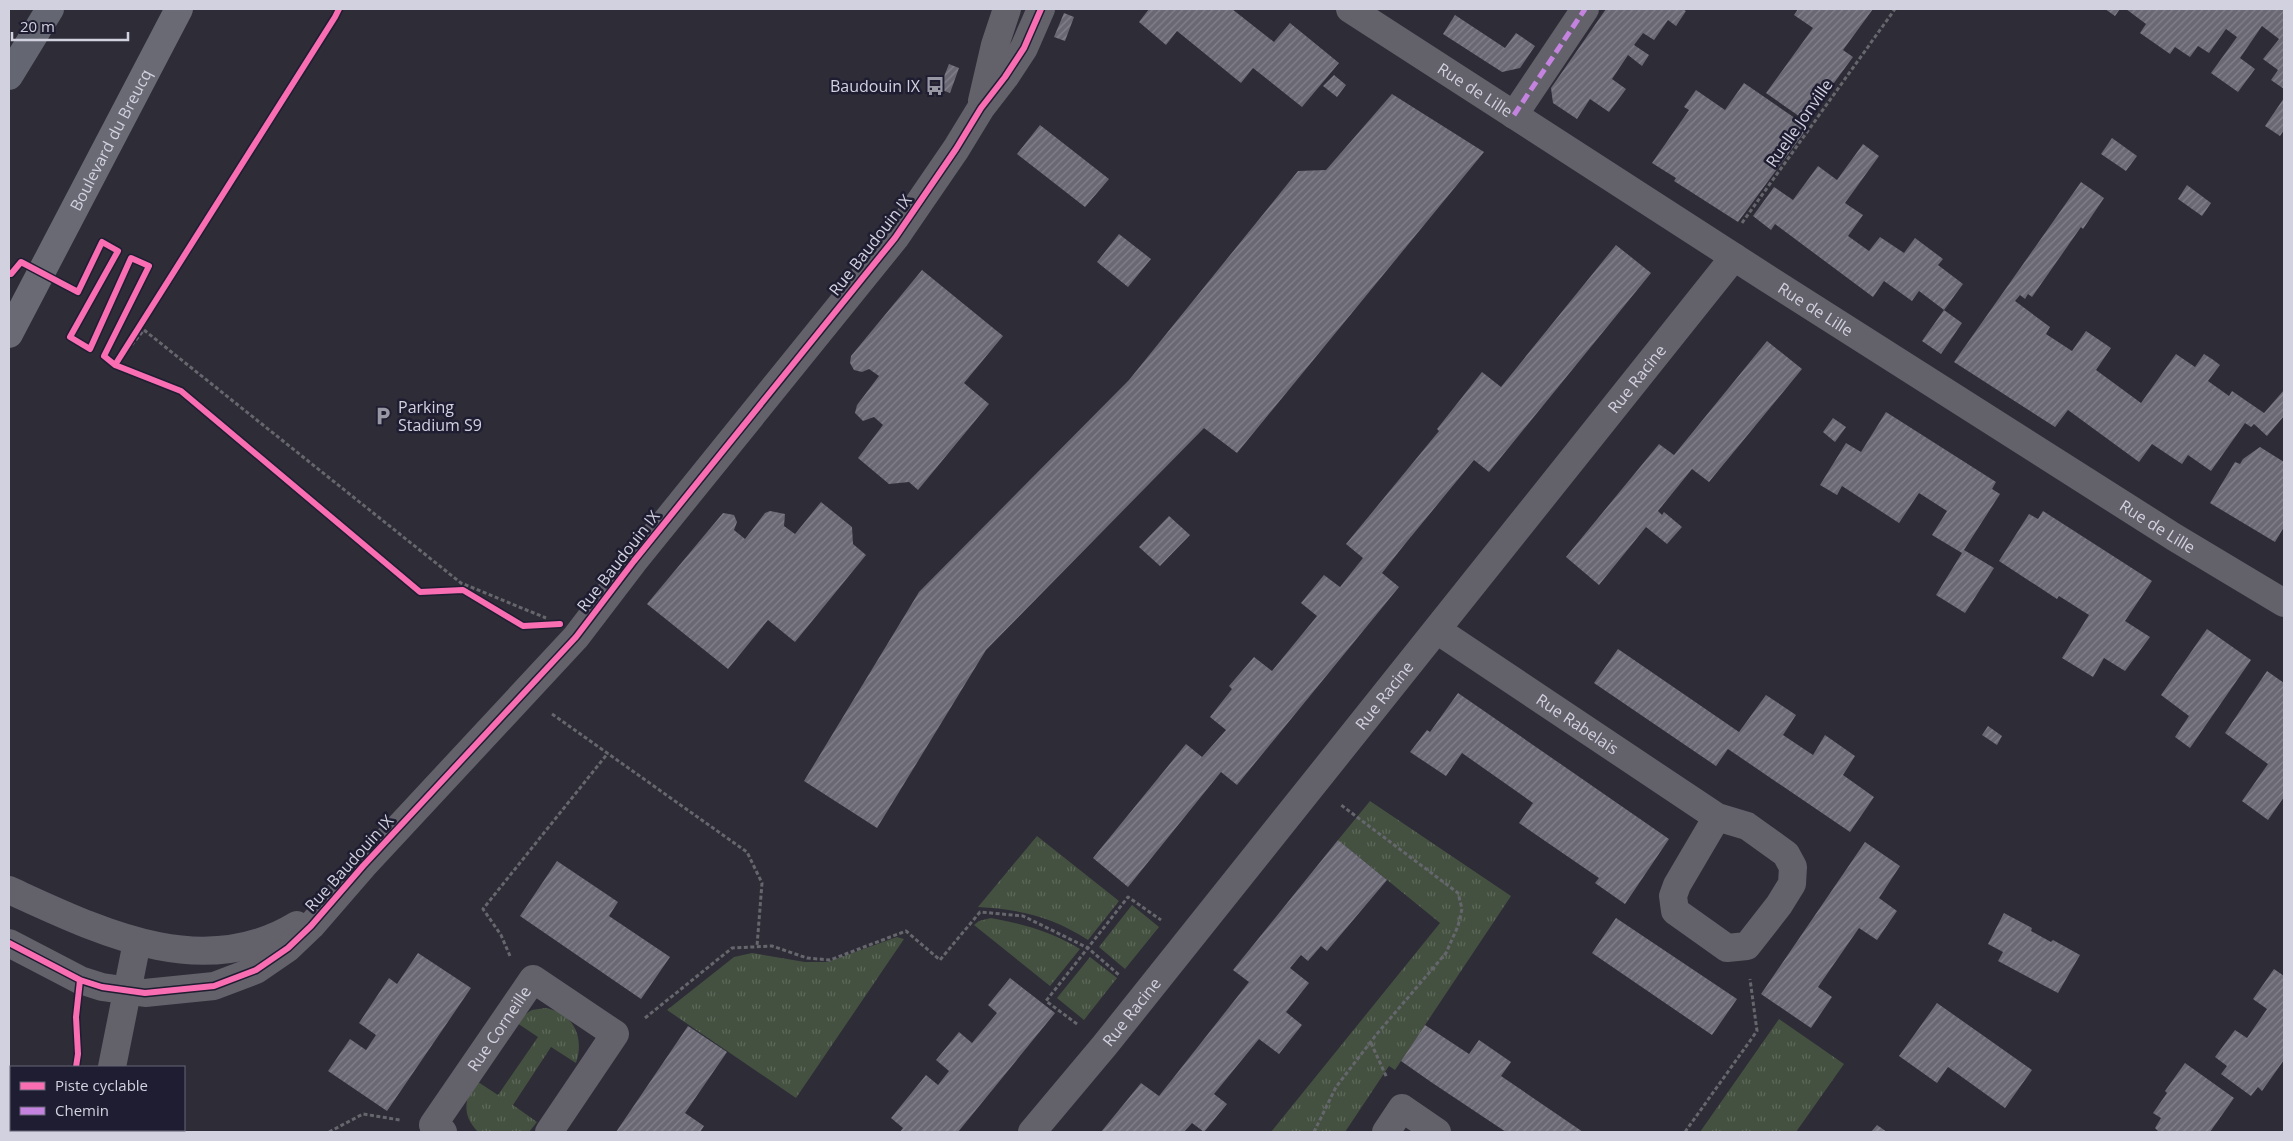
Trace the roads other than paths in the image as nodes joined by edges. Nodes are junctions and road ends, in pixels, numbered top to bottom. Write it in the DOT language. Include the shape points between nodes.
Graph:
graph roads {
  1 [pos="50,9"];
  2 [pos="179,9"];
  3 [pos="1007,9"];
  4 [pos="1042,9"];
  5 [pos="1350,9"];
  6 [pos="1585,9"];
  7 [pos="9,76"];
  8 [pos="981,108"];
  9 [pos="1514,115"];
  10 [pos="1729,254"];
  11 [pos="9,334"];
  12 [pos="2284,603"];
  13 [pos="1437,630"];
  14 [pos="1717,818"];
  15 [pos="363,866"];
  16 [pos="9,890"];
  17 [pos="137,942"];
  18 [pos="9,943"];
  19 [pos="126,991"];
  20 [pos="112,1066"];
  21 [pos="438,1129"];
  22 [pos="549,1132"];
  23 [pos="1032,1132"];
  24 [pos="1386,1132"];
  25 [pos="1436,1132"];
  1 -- 7 [label="highway"];
  2 -- 11 [label="main road, Boulevard du Breucq"];
  3 -- 8 [label="street, Rue Baudouin IX" via="992,53"];
  4 -- 8 [label="street, Rue Baudouin IX" via="1024,48"];
  5 -- 9 [label="street, Rue de Lille"];
  6 -- 9 [label="street"];
  8 -- 15 [label="street, Rue Baudouin IX" via="895,238 576,637"];
  9 -- 10 [label="street, Rue de Lille"];
  10 -- 12 [label="street, Rue de Lille" via="2174,537"];
  10 -- 13 [label="street, Rue Racine"];
  13 -- 14 [label="street, Rue Rabelais"];
  13 -- 23 [label="street, Rue Racine"];
  14 -- 14 [label="street, Rue Rabelais" via="1747,826 1786,854 1792,867 1792,884 1747,946 1728,948 1675,911 1673,896 1677,885"];
  15 -- 17 [label="street, Rue Baudouin IX" via="306,920 259,943 221,951 188,952"];
  15 -- 19 [label="street, Rue Baudouin IX" via="311,926 288,948 256,970 214,986 145,994"];
  16 -- 17 [label="street, Rue Baudouin IX" via="68,917"];
  17 -- 19 [label="street"];
  18 -- 19 [label="street, Rue Baudouin IX" via="80,980"];
  19 -- 20 [label="street"];
  21 -- 22 [label="street, Rue Corneille" via="533,979 615,1034"];
  24 -- 25 [label="street" via="1402,1108"];
}
